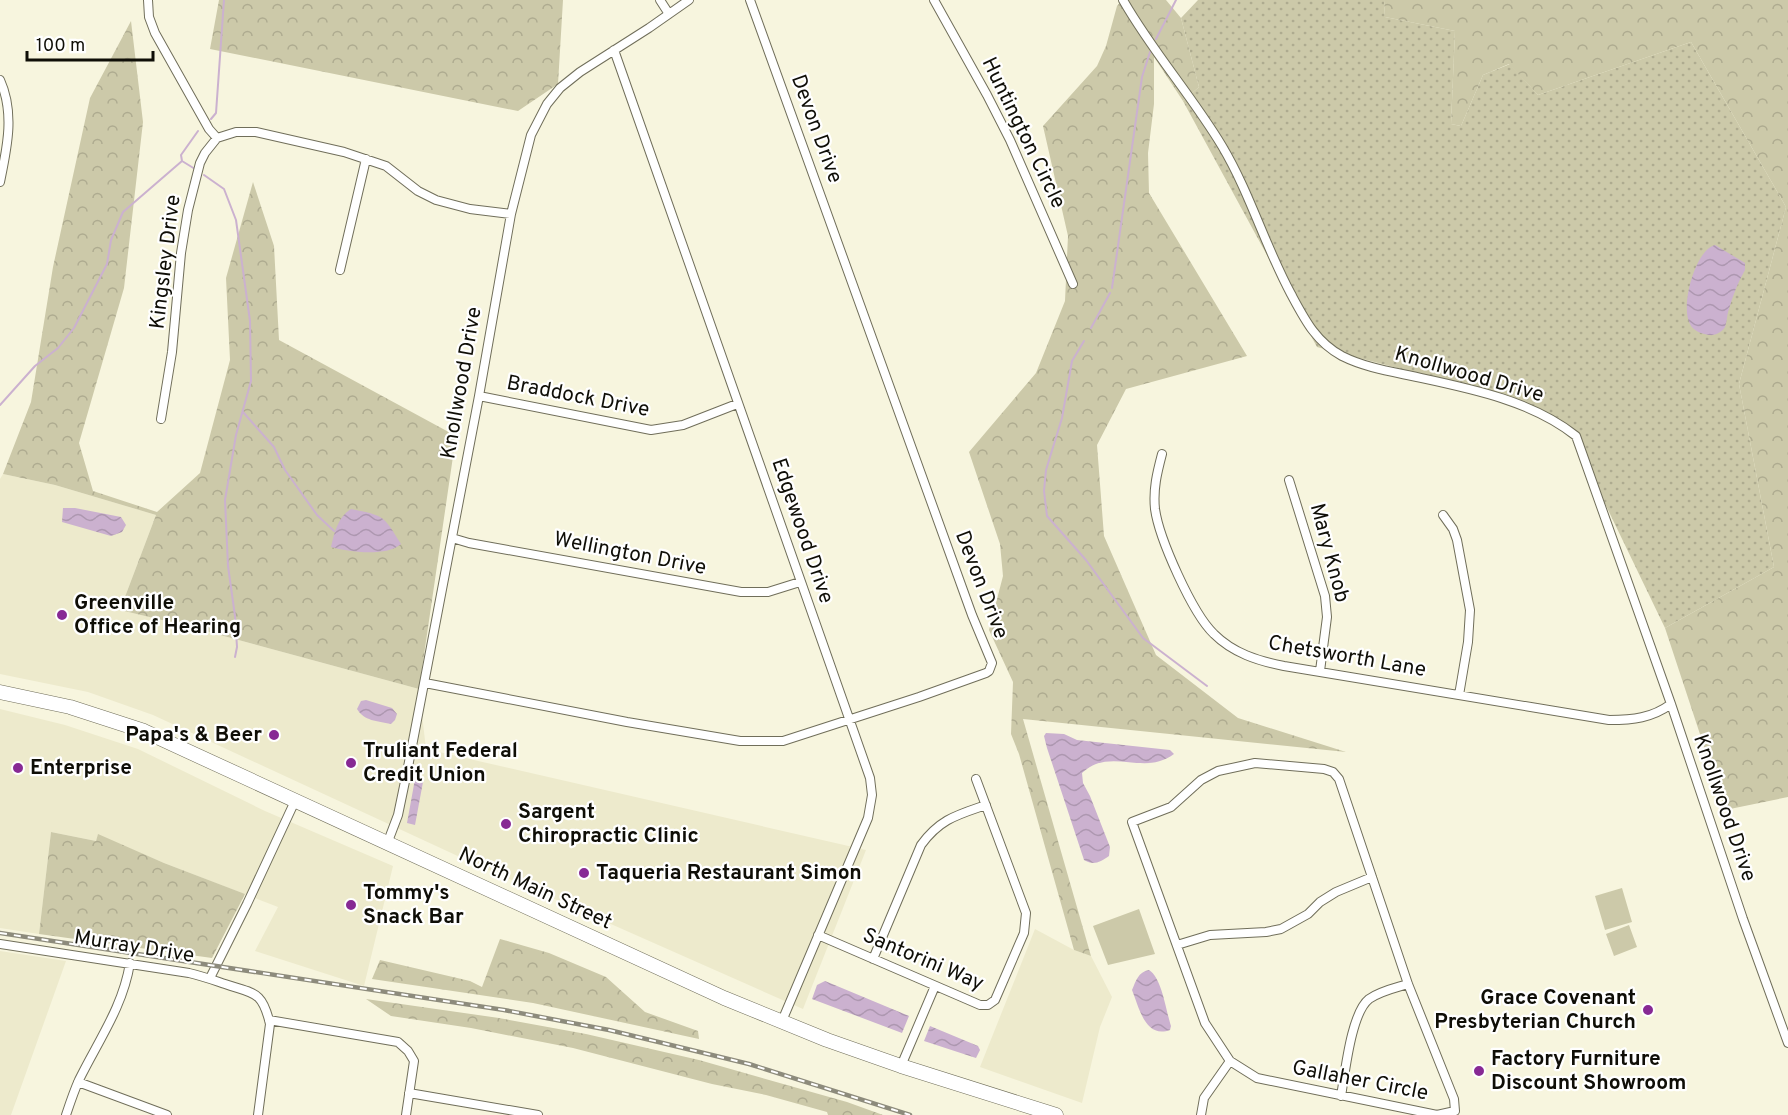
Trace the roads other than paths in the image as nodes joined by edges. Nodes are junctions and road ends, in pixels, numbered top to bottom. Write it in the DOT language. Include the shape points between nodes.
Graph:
graph roads {
  1 [pos="148,0"];
  2 [pos="660,0"];
  3 [pos="689,0"];
  4 [pos="750,0"];
  5 [pos="934,0"];
  6 [pos="1123,0"];
  7 [pos="669,14"];
  8 [pos="614,50"];
  9 [pos="0,80"];
  10 [pos="217,138"];
  11 [pos="366,159"];
  12 [pos="0,182"];
  13 [pos="511,214"];
  14 [pos="340,270"];
  15 [pos="1073,284"];
  16 [pos="480,396"];
  17 [pos="737,404"];
  18 [pos="161,419"];
  19 [pos="1162,454"];
  20 [pos="1289,480"];
  21 [pos="1443,515"];
  22 [pos="452,538"];
  23 [pos="801,582"];
  24 [pos="1320,671"];
  25 [pos="425,683"];
  26 [pos="0,692"];
  27 [pos="1459,695"];
  28 [pos="1671,704"];
  29 [pos="851,720"];
  30 [pos="976,779"];
  31 [pos="295,801"];
  32 [pos="986,805"];
  33 [pos="387,844"];
  34 [pos="1372,877"];
  35 [pos="818,935"];
  36 [pos="0,944"];
  37 [pos="1177,945"];
  38 [pos="873,959"];
  39 [pos="130,963"];
  40 [pos="210,978"];
  41 [pos="1408,984"];
  42 [pos="935,986"];
  43 [pos="269,1020"];
  44 [pos="782,1021"];
  45 [pos="1788,1043"];
  46 [pos="1230,1061"];
  47 [pos="901,1066"];
  48 [pos="78,1082"];
  49 [pos="409,1093"];
  50 [pos="1341,1096"];
  51 [pos="145,1111"];
  52 [pos="1456,1113"];
  53 [pos="66,1115"];
  54 [pos="168,1115"];
  55 [pos="258,1115"];
  56 [pos="406,1115"];
  57 [pos="538,1115"];
  58 [pos="1056,1115"];
  59 [pos="1201,1115"];
  1 -- 10 [label="street" via="155,33"];
  2 -- 7 [label="street"];
  3 -- 7 [label="street, Knollwood Drive"];
  4 -- 29 [label="street, Devon Drive" via="992,663 979,676"];
  5 -- 15 [label="street, Huntington Circle" via="1010,140"];
  6 -- 28 [label="street, Knollwood Drive" via="1223,147 1286,284 1309,327 1323,343 1364,364 1539,411 1576,435"];
  7 -- 8 [label="street, Knollwood Drive"];
  8 -- 13 [label="street, Knollwood Drive" via="560,88 547,104 531,135"];
  8 -- 17 [label="street, Edgewood Drive"];
  9 -- 12 [label="street" via="9,118"];
  10 -- 11 [label="street" via="255,132"];
  10 -- 18 [label="street, Kingsley Drive" via="200,163 188,210"];
  11 -- 13 [label="street" via="386,166 436,200"];
  11 -- 14 [label="street"];
  13 -- 16 [label="street, Knollwood Drive"];
  16 -- 17 [label="street, Braddock Drive" via="651,430 683,425"];
  16 -- 22 [label="street, Knollwood Drive"];
  17 -- 23 [label="street, Edgewood Drive"];
  19 -- 24 [label="street, Chetsworth Lane" via="1155,479 1156,514 1186,591 1204,623 1245,656"];
  20 -- 24 [label="street, Mary Knob" via="1325,596 1326,633"];
  21 -- 27 [label="street" via="1457,540 1470,610"];
  22 -- 23 [label="street, Wellington Drive" via="741,592 768,592"];
  22 -- 25 [label="street, Knollwood Drive"];
  23 -- 29 [label="street, Edgewood Drive"];
  24 -- 27 [label="street, Chetsworth Lane"];
  25 -- 29 [label="street, Devon Drive" via="753,742 798,738"];
  25 -- 33 [label="street, Knollwood Drive" via="398,815"];
  26 -- 31 [label="main road, North Main Street" via="107,717"];
  27 -- 28 [label="street, Chetsworth Lane" via="1609,720 1658,713"];
  28 -- 45 [label="street, Knollwood Drive"];
  29 -- 35 [label="street, Edgewood Drive" via="870,778 871,807"];
  30 -- 32 [label="street, Santorini Way"];
  31 -- 33 [label="main road, North Main Street"];
  31 -- 40 [label="street, Murray Drive"];
  32 -- 38 [label="street" via="938,824 921,845"];
  32 -- 42 [label="street, Santorini Way" via="1026,913 1024,933 995,1000 988,1005"];
  33 -- 44 [label="main road, North Main Street" via="662,971"];
  34 -- 37 [label="street" via="1336,892 1281,929 1210,935"];
  34 -- 37 [label="street, Gallaher Circle" via="1339,779 1333,772 1255,763 1218,771 1201,780 1171,807 1132,822"];
  34 -- 41 [label="street, Gallaher Circle"];
  35 -- 38 [label="street, Santorini Way"];
  35 -- 44 [label="street, Edgewood Drive"];
  36 -- 39 [label="street, Murray Drive"];
  37 -- 46 [label="street, Gallaher Circle" via="1205,1023"];
  38 -- 42 [label="street, Santorini Way"];
  39 -- 40 [label="street, Murray Drive"];
  39 -- 48 [label="street" via="117,1009"];
  40 -- 43 [label="street" via="255,994"];
  41 -- 50 [label="street" via="1370,998 1363,1005"];
  41 -- 52 [label="street, Gallaher Circle" via="1454,1099"];
  42 -- 47 [label="street"];
  43 -- 49 [label="street" via="398,1042 414,1061"];
  43 -- 55 [label="street" via="270,1040"];
  44 -- 47 [label="main road, North Main Street"];
  46 -- 50 [label="street, Gallaher Circle" via="1257,1078"];
  46 -- 59 [label="street" via="1204,1098"];
  47 -- 58 [label="main road, North Main Street"];
  48 -- 51 [label="street"];
  48 -- 53 [label="street"];
  49 -- 56 [label="street"];
  49 -- 57 [label="street"];
  50 -- 52 [label="street, Gallaher Circle" via="1437,1115"];
  51 -- 54 [label="street"];
}
